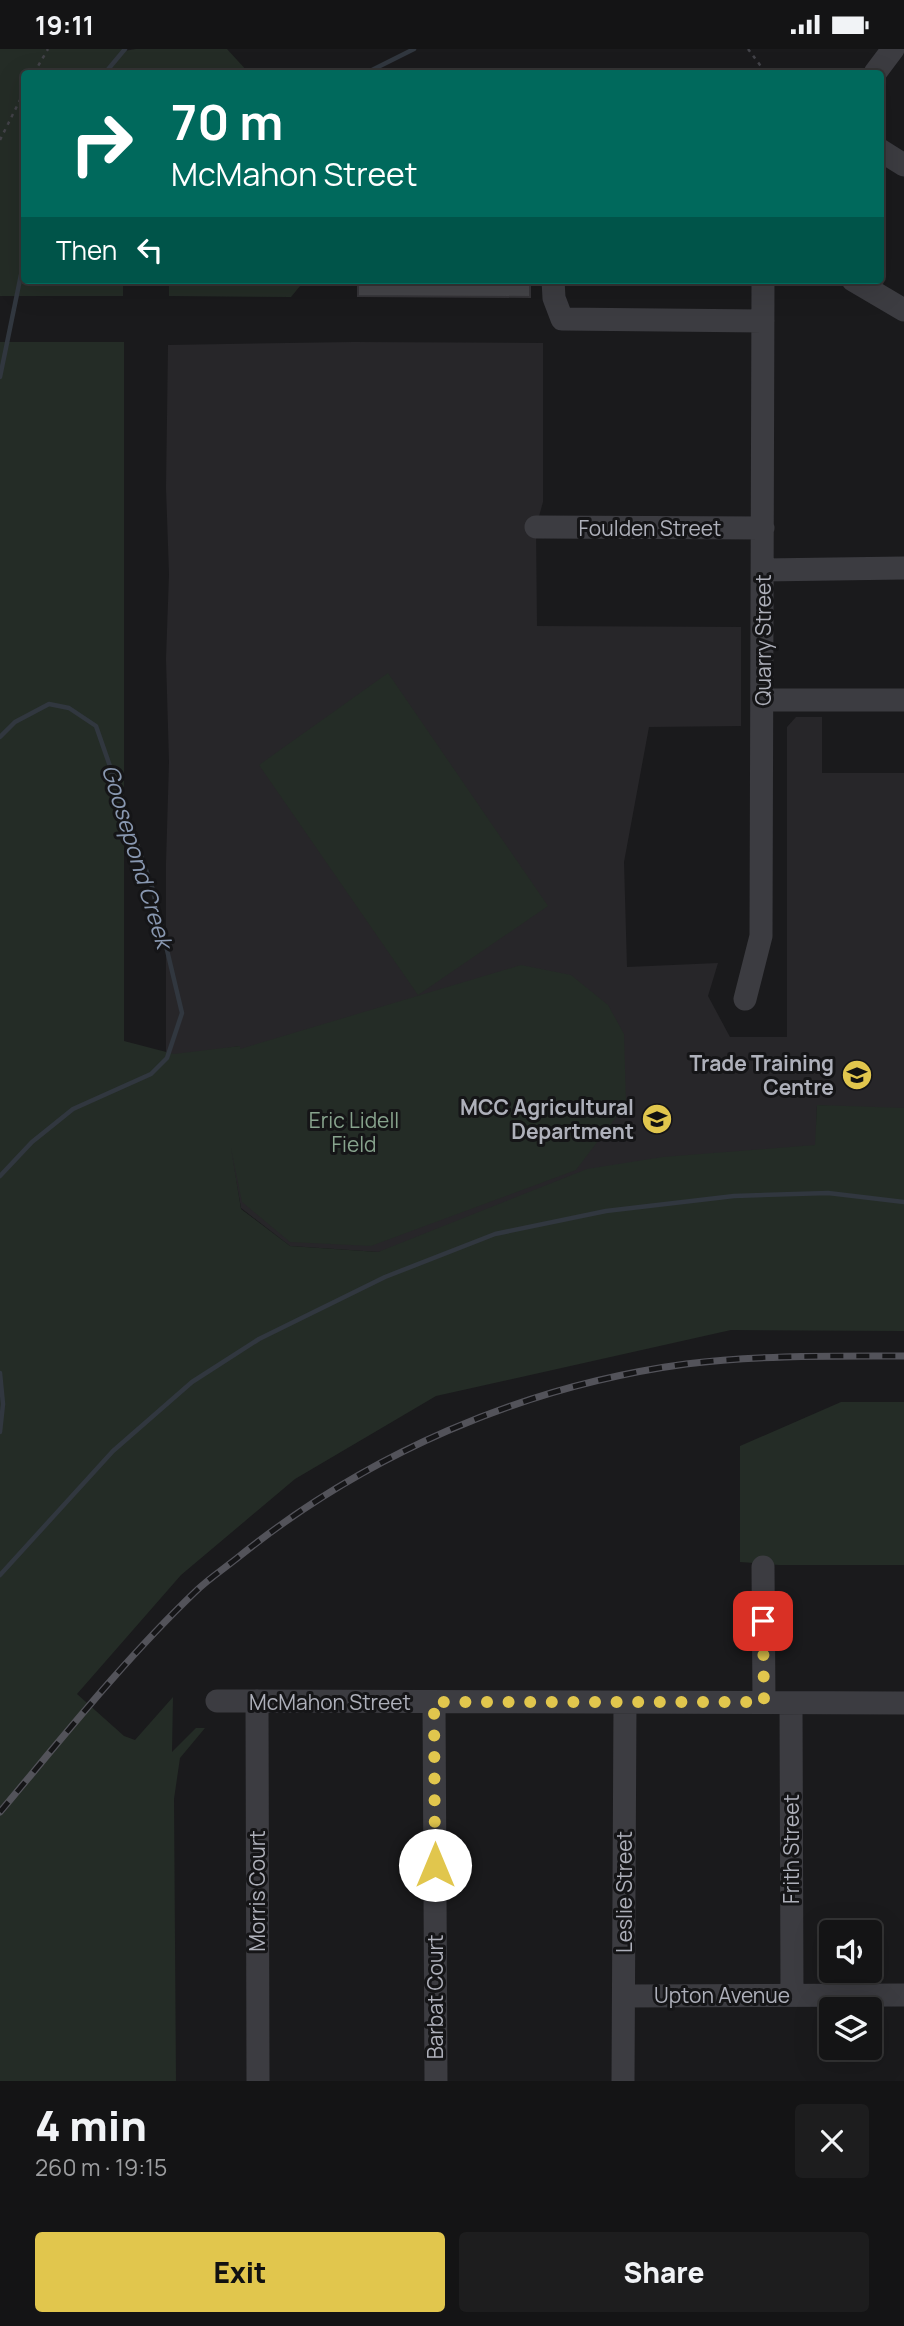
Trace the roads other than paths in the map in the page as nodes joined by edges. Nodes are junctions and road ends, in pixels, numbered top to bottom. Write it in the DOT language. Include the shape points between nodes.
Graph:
graph roads {
  1 [pos="893,49"];
  2 [pos="877,70"];
  3 [pos="884,152"];
  4 [pos="904,165"];
  5 [pos="553,284"];
  6 [pos="764,284"];
  7 [pos="860,284"];
  8 [pos="904,310"];
  9 [pos="763,321"];
  10 [pos="536,527"];
  11 [pos="763,528"];
  12 [pos="904,568"];
  13 [pos="763,570"];
  14 [pos="763,700"];
  15 [pos="904,700"];
  16 [pos="744,999"];
  17 [pos="763,1567"];
  18 [pos="217,1701"];
  19 [pos="257,1702"];
  20 [pos="434,1702"];
  21 [pos="764,1702"];
  22 [pos="625,1703"];
  23 [pos="791,1703"];
  24 [pos="904,1703"];
  25 [pos="792,1994"];
  26 [pos="904,1995"];
  27 [pos="624,1996"];
  28 [pos="258,2081"];
  29 [pos="436,2081"];
  30 [pos="623,2081"];
  1 -- 2 [label="street"];
  3 -- 4 [label="street"];
  5 -- 9 [label="street" via="562,319"];
  6 -- 9 [label="street, Quarry Street"];
  7 -- 8 [label="street"];
  9 -- 11 [label="street, Quarry Street"];
  10 -- 11 [label="street, Foulden Street"];
  11 -- 13 [label="street, Quarry Street"];
  12 -- 13 [label="street"];
  13 -- 14 [label="street, Quarry Street"];
  14 -- 15 [label="street"];
  14 -- 16 [label="street, Quarry Street" via="761,936"];
  17 -- 21 [label="street"];
  18 -- 19 [label="street, McMahon Street"];
  19 -- 20 [label="street, McMahon Street"];
  19 -- 28 [label="street, Morris Court"];
  20 -- 22 [label="street, McMahon Street"];
  20 -- 29 [label="street, Barbat Court"];
  21 -- 22 [label="street, McMahon Street"];
  21 -- 23 [label="street, McMahon Street"];
  22 -- 27 [label="street, Leslie Street"];
  23 -- 24 [label="street, McMahon Street"];
  23 -- 25 [label="street, Frith Street"];
  25 -- 26 [label="street, Upton Avenue"];
  25 -- 27 [label="street, Upton Avenue"];
  27 -- 30 [label="street, Leslie Street"];
}
